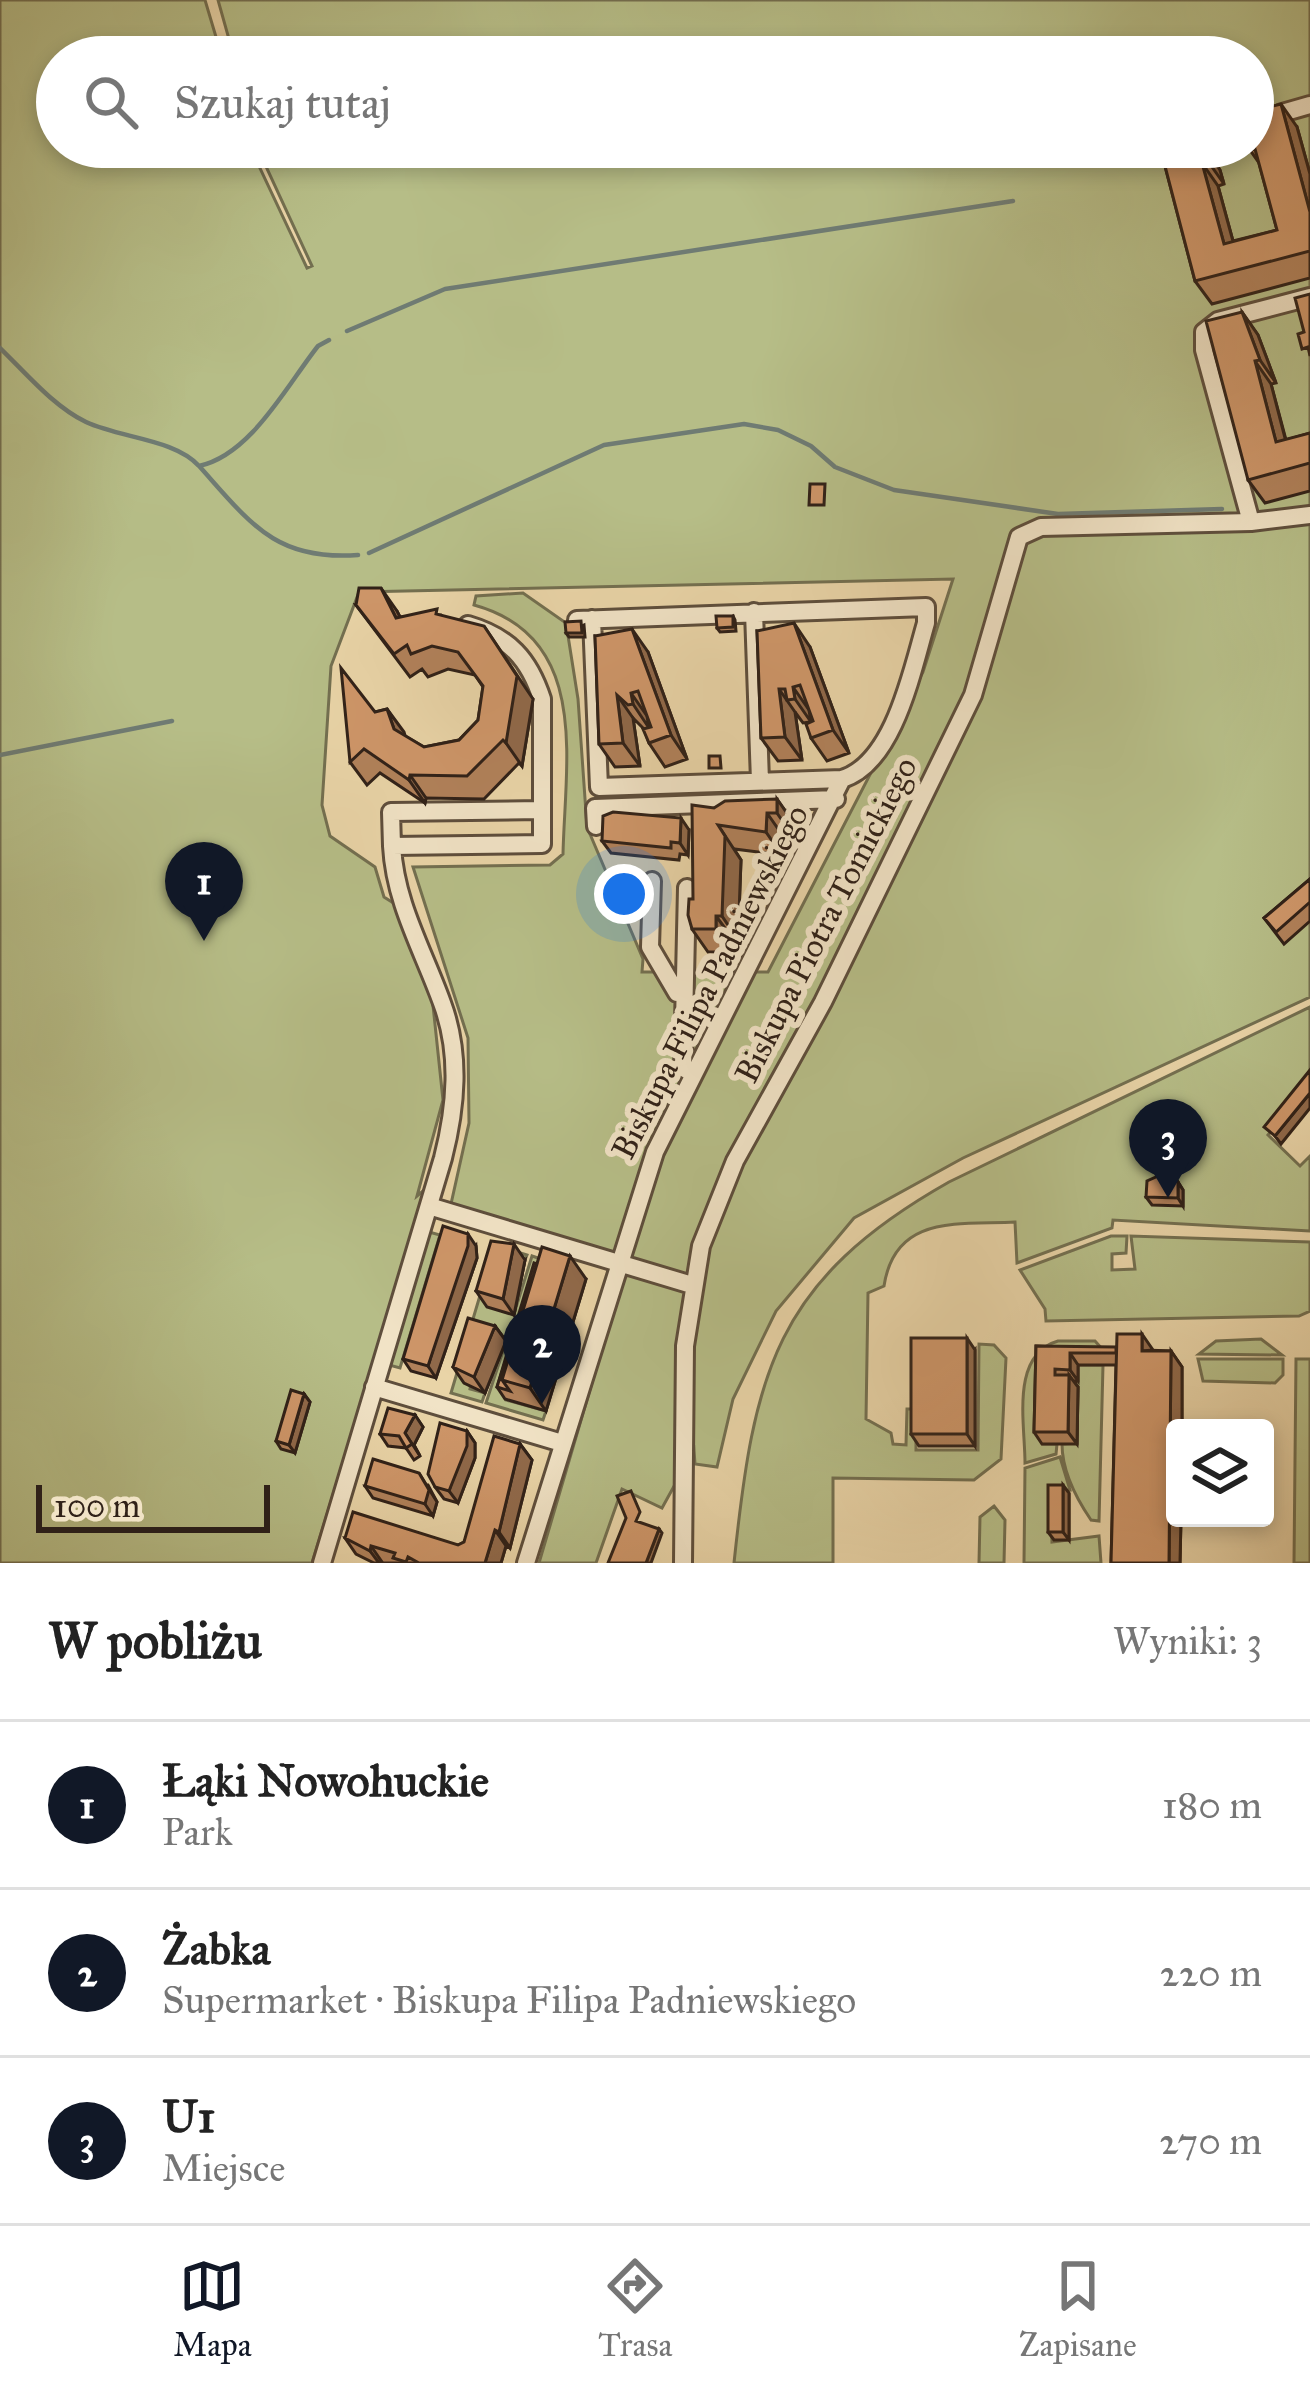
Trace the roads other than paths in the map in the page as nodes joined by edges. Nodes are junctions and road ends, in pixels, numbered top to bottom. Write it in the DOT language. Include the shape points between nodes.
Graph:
graph roads {
  1 [pos="1310,105"];
  2 [pos="1278,127"];
  3 [pos="1310,297"];
  4 [pos="1310,515"];
  5 [pos="1251,522"];
  6 [pos="754,612"];
  7 [pos="446,622"];
  8 [pos="842,779"];
  9 [pos="760,782"];
  10 [pos="836,799"];
  11 [pos="542,810"];
  12 [pos="596,826"];
  13 [pos="392,846"];
  14 [pos="652,881"];
  15 [pos="688,888"];
  16 [pos="684,993"];
  17 [pos="694,1074"];
  18 [pos="429,1206"];
  19 [pos="617,1261"];
  20 [pos="692,1285"];
  21 [pos="374,1387"];
  22 [pos="562,1443"];
  23 [pos="322,1563"];
  24 [pos="526,1563"];
  25 [pos="683,1563"];
  1 -- 2 [label="street" via="1279,116"];
  3 -- 5 [label="street" via="1219,321 1203,338"];
  4 -- 5 [label="street, Biskupa Piotra Tomickiego"];
  5 -- 20 [label="street, Biskupa Piotra Tomickiego" via="1045,527 1019,538 974,695 735,1161"];
  6 -- 8 [label="street" via="926,607 893,719 866,767"];
  6 -- 9 [label="street"];
  6 -- 9 [label="street" via="585,620 599,787"];
  7 -- 11 [label="street" via="482,629 528,662 542,699"];
  8 -- 9 [label="street"];
  8 -- 10 [label="street, Biskupa Filipa Padniewskiego"];
  10 -- 12 [label="street" via="595,808"];
  10 -- 17 [label="street, Biskupa Filipa Padniewskiego"];
  11 -- 13 [label="street" via="542,844"];
  11 -- 13 [label="street" via="391,812"];
  13 -- 18 [label="street" via="402,906 444,1007 454,1056 453,1117"];
  14 -- 16 [label="street" via="650,946"];
  15 -- 16 [label="street"];
  16 -- 17 [label="street" via="683,1069"];
  17 -- 19 [label="street, Biskupa Filipa Padniewskiego" via="655,1152"];
  18 -- 19 [label="street"];
  18 -- 21 [label="street"];
  19 -- 20 [label="street"];
  19 -- 22 [label="street, Biskupa Filipa Padniewskiego"];
  20 -- 25 [label="street, Biskupa Piotra Tomickiego"];
  21 -- 22 [label="street"];
  21 -- 23 [label="street"];
  22 -- 24 [label="street, Biskupa Filipa Padniewskiego"];
}
